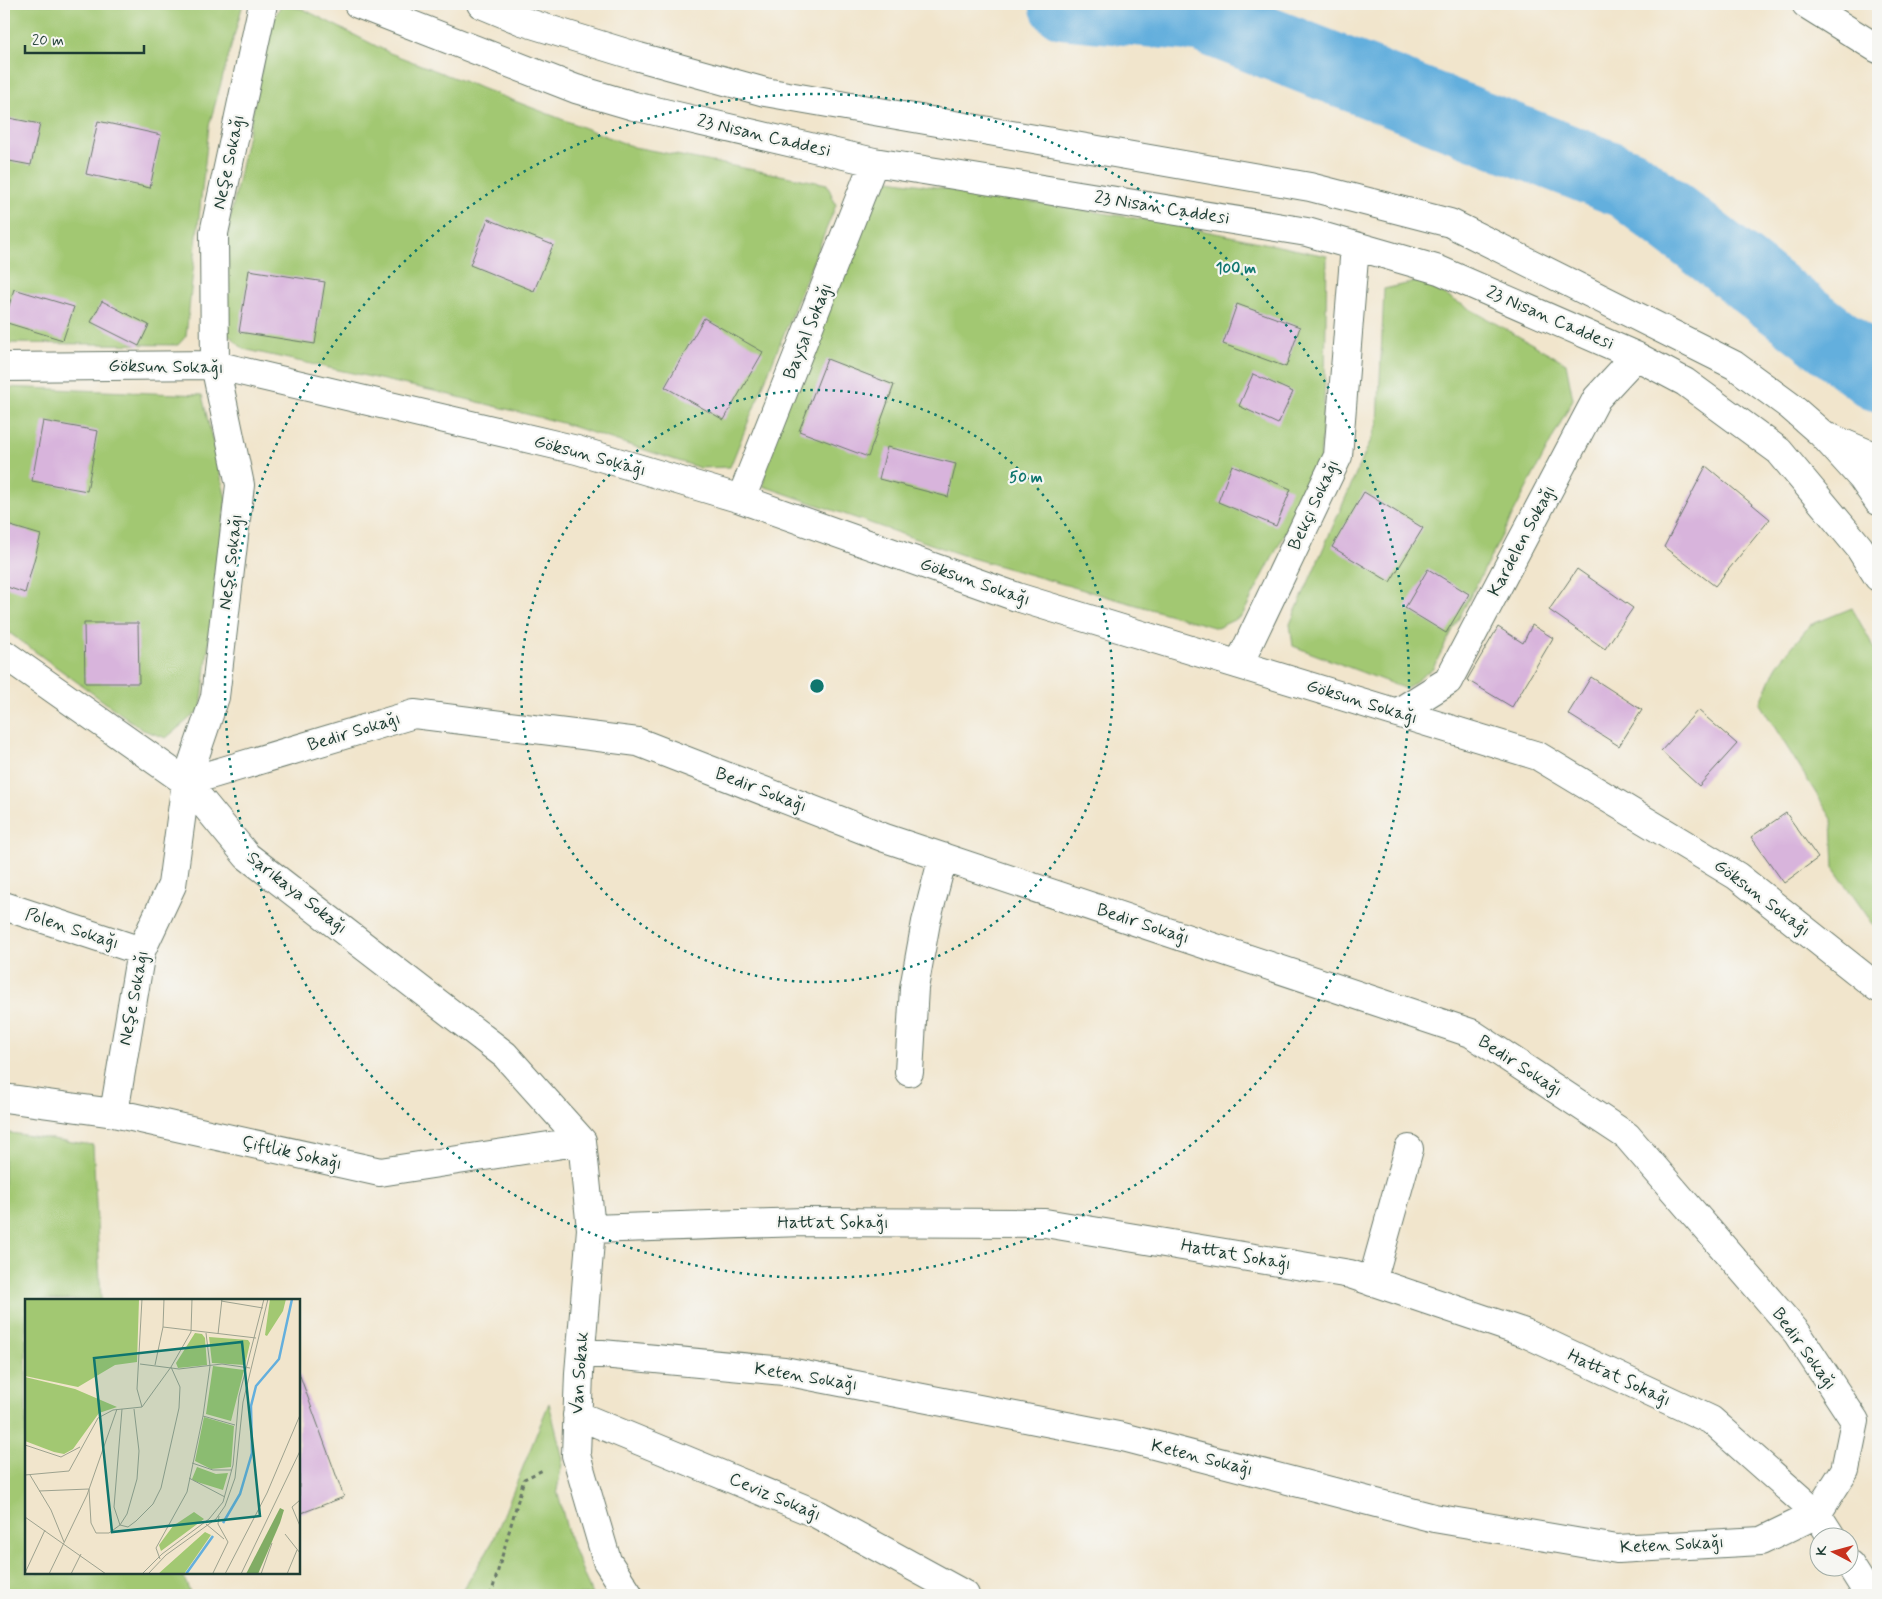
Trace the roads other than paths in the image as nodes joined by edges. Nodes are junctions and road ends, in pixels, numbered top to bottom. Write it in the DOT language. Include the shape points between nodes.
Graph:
graph roads {
  1 [pos="263,4"];
  2 [pos="358,4"];
  3 [pos="481,4"];
  4 [pos="1806,4"];
  5 [pos="1878,49"];
  6 [pos="874,162"];
  7 [pos="1355,246"];
  8 [pos="1636,356"];
  9 [pos="214,365"];
  10 [pos="4,367"];
  11 [pos="1822,434"];
  12 [pos="1878,458"];
  13 [pos="742,499"];
  14 [pos="1878,501"];
  15 [pos="1878,577"];
  16 [pos="4,654"];
  17 [pos="1239,664"];
  18 [pos="1397,713"];
  19 [pos="186,782"];
  20 [pos="943,857"];
  21 [pos="4,906"];
  22 [pos="141,951"];
  23 [pos="1878,988"];
  24 [pos="909,1072"];
  25 [pos="4,1098"];
  26 [pos="114,1113"];
  27 [pos="582,1141"];
  28 [pos="1409,1150"];
  29 [pos="591,1229"];
  30 [pos="1372,1282"];
  31 [pos="581,1352"];
  32 [pos="577,1415"];
  33 [pos="1816,1514"];
  34 [pos="1824,1526"];
  35 [pos="1857,1576"];
  36 [pos="629,1595"];
  37 [pos="965,1595"];
  38 [pos="1869,1595"];
  1 -- 9 [label="main road, Neşe Sokağı" via="214,233"];
  2 -- 6 [label="main road, 23 Nisan Caddesi" via="576,90"];
  3 -- 11 [label="main road, 23 Nisan Caddesi" via="522,22 765,92 1310,187 1450,222 1734,365"];
  4 -- 5 [label="main road"];
  6 -- 7 [label="main road, 23 Nisan Caddesi" via="1306,232"];
  6 -- 13 [label="main road, Baysal Sokağı"];
  7 -- 8 [label="main road, 23 Nisan Caddesi" via="1439,270"];
  7 -- 17 [label="main road, Bekçi Sokağı" via="1338,456"];
  8 -- 15 [label="main road, 23 Nisan Caddesi" via="1685,382 1779,451 1859,547"];
  8 -- 18 [label="main road, Kardelen Sokağı" via="1597,398 1448,681"];
  9 -- 10 [label="main road, Göksun Sokağı"];
  9 -- 13 [label="main road, Göksun Sokağı" via="577,450"];
  9 -- 19 [label="main road, Neşe Sokağı" via="240,485 215,698"];
  11 -- 12 [label="main road"];
  11 -- 14 [label="main road, 23 Nisan Caddesi"];
  13 -- 17 [label="main road, Göksun Sokağı" via="1017,598"];
  16 -- 19 [label="main road, Sarıkaya Sokağı"];
  17 -- 18 [label="main road, Göksun Sokağı"];
  18 -- 23 [label="main road, Göksun Sokağı" via="1538,756 1737,876"];
  19 -- 20 [label="main road, Bedir Sokağı" via="414,714 638,742 885,838"];
  19 -- 22 [label="main road, Neşe Sokağı" via="172,885"];
  19 -- 27 [label="main road, Sarıkaya Sokağı" via="247,856 505,1055"];
  20 -- 24 [label="main road" via="926,922 914,988"];
  20 -- 33 [label="main road, Bedir Sokağı" via="1471,1033 1627,1136 1797,1333 1855,1421 1845,1470"];
  21 -- 22 [label="main road, Polen Sokağı"];
  22 -- 26 [label="main road, Neşe Sokağı"];
  25 -- 26 [label="main road, Çiftlik Sokağı"];
  26 -- 27 [label="main road, Çiftlik Sokağı" via="380,1172"];
  27 -- 29 [label="main road, Van Sokak"];
  28 -- 30 [label="main road"];
  29 -- 30 [label="main road, Hattat Sokağı" via="804,1222 1045,1223 1350,1274"];
  29 -- 31 [label="main road, Van Sokak"];
  30 -- 33 [label="main road, Hattat Sokağı" via="1525,1333 1711,1420"];
  31 -- 32 [label="main road, Van Sokak"];
  31 -- 33 [label="main road, Keten Sokağı" via="784,1370 1123,1437 1434,1518 1617,1549 1761,1540"];
  32 -- 36 [label="main road, Van Sokak" via="576,1455 607,1561"];
  32 -- 37 [label="main road, Ceviz Sokağı" via="817,1514"];
  33 -- 34 [label="main road, Hattat Sokağı"];
  35 -- 38 [label="main road"];
}
